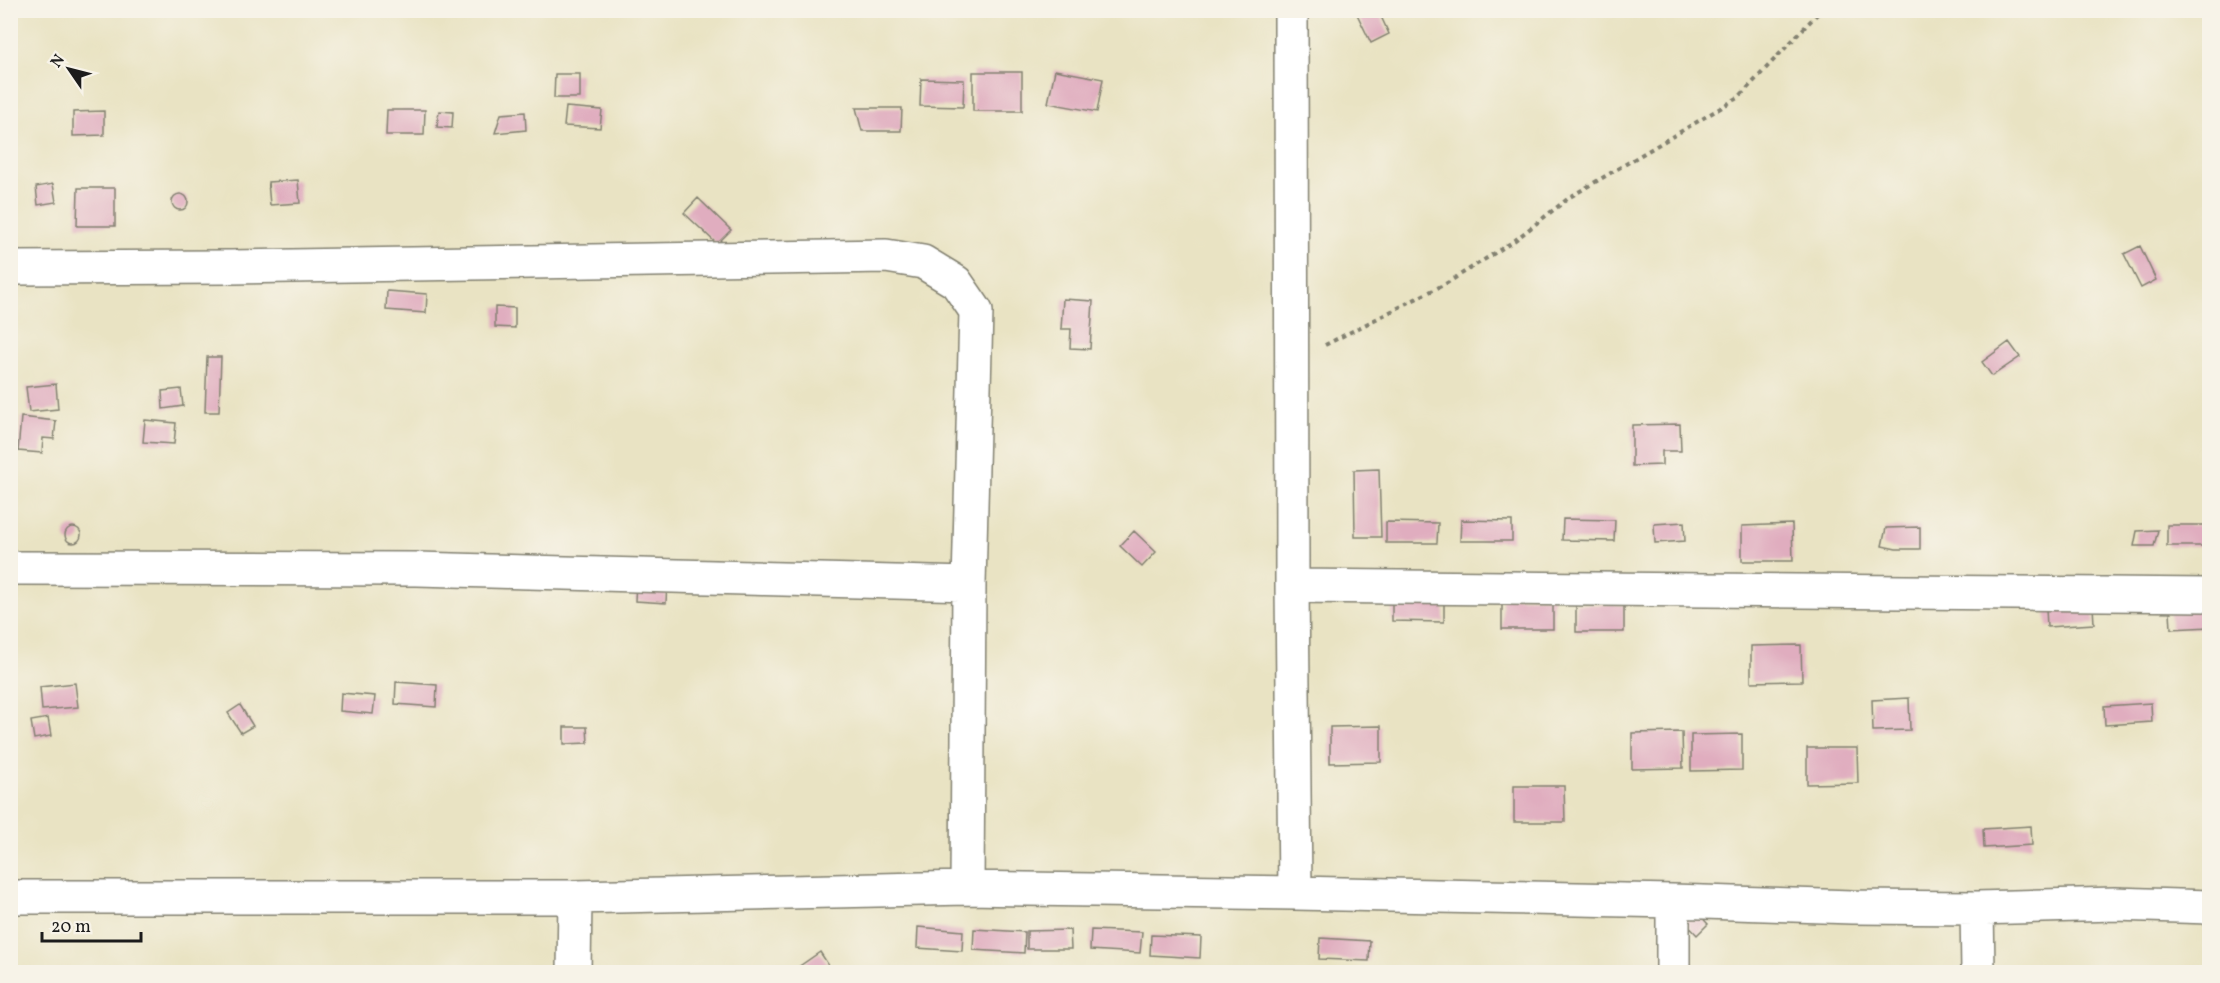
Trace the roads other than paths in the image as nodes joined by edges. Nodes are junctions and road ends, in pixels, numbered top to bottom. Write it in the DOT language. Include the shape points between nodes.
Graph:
graph roads {
  1 [pos="1291,10"];
  2 [pos="10,268"];
  3 [pos="10,568"];
  4 [pos="969,584"];
  5 [pos="1292,586"];
  6 [pos="2210,595"];
  7 [pos="967,888"];
  8 [pos="1295,893"];
  9 [pos="10,897"];
  10 [pos="575,897"];
  11 [pos="1673,901"];
  12 [pos="2210,907"];
  13 [pos="1977,908"];
  14 [pos="574,972"];
  15 [pos="1673,972"];
  16 [pos="1978,972"];
  1 -- 5 [label="street"];
  2 -- 4 [label="street" via="886,256 923,262 956,282 976,311"];
  3 -- 4 [label="street" via="417,569"];
  4 -- 7 [label="street"];
  5 -- 6 [label="street"];
  5 -- 8 [label="street"];
  7 -- 8 [label="street"];
  7 -- 10 [label="street"];
  8 -- 11 [label="street"];
  9 -- 10 [label="street"];
  10 -- 14 [label="street"];
  11 -- 13 [label="street"];
  11 -- 15 [label="street"];
  12 -- 13 [label="street" via="2115,904"];
  13 -- 16 [label="street"];
}
